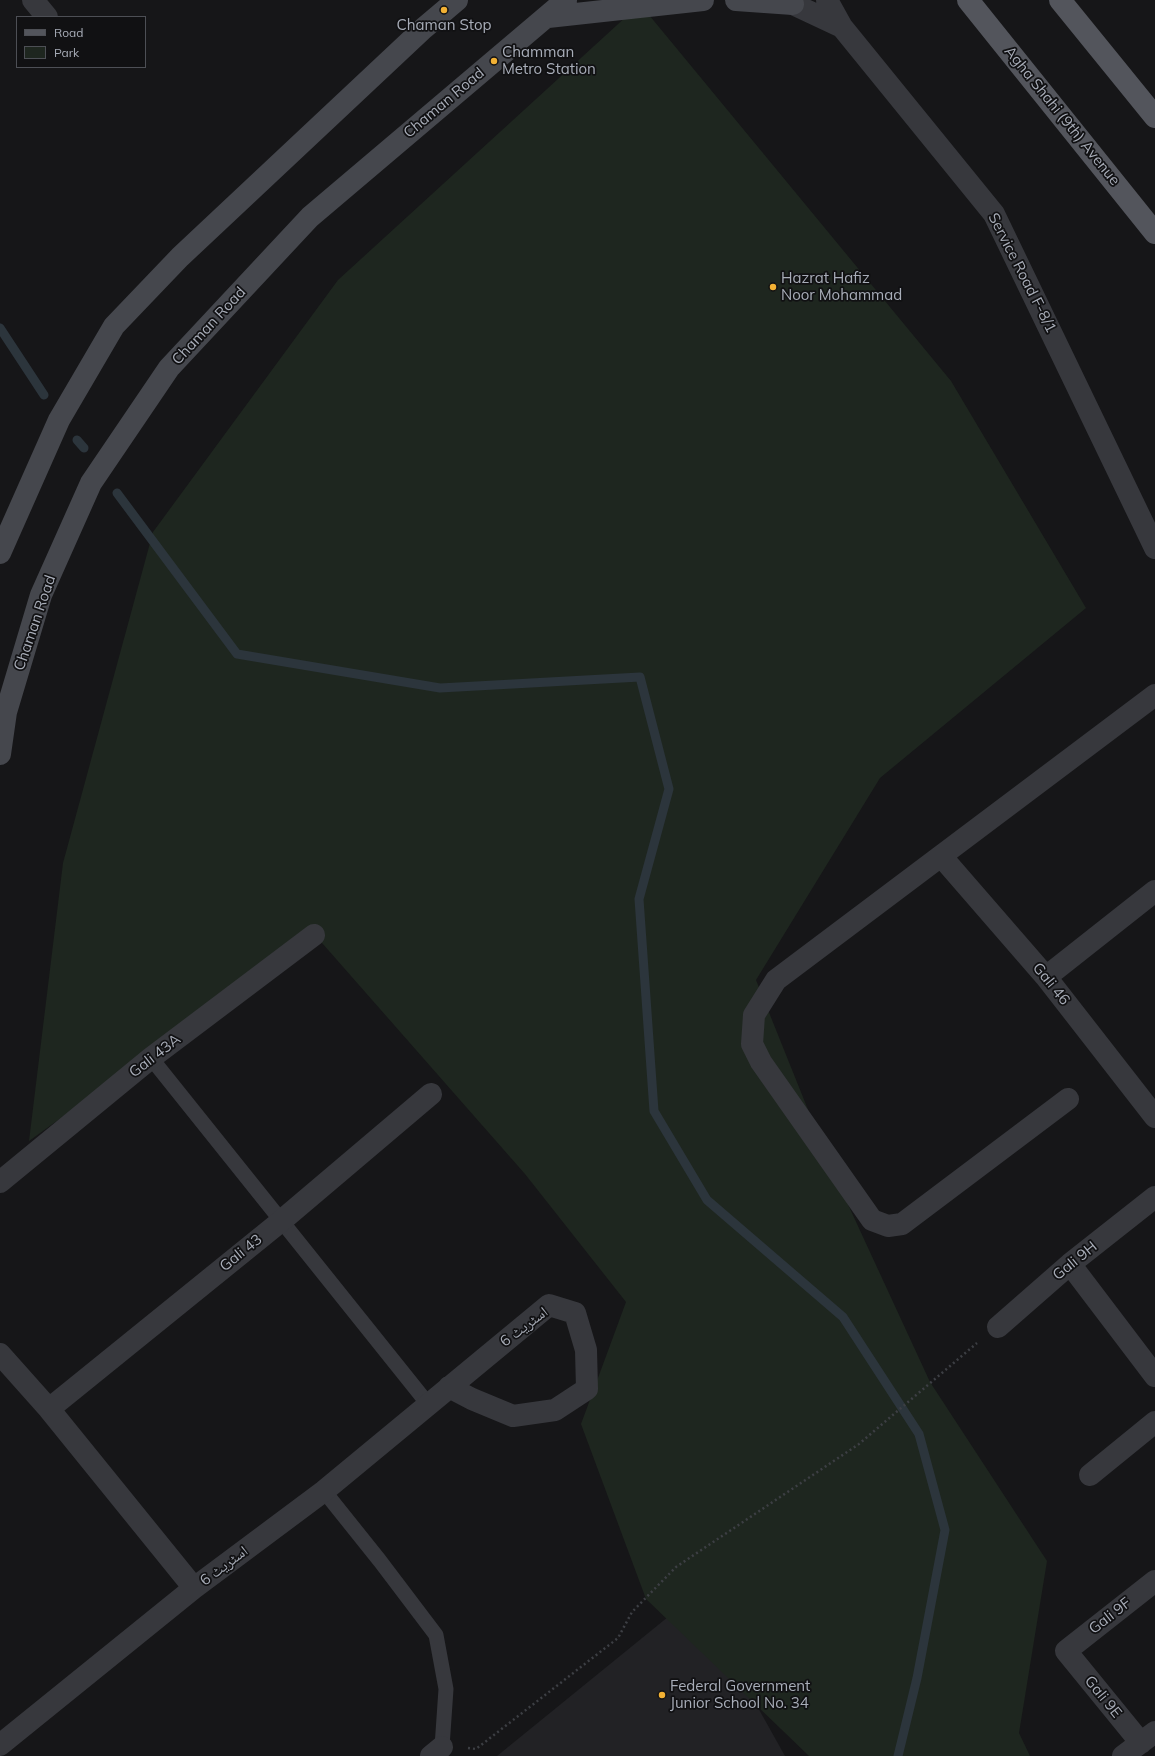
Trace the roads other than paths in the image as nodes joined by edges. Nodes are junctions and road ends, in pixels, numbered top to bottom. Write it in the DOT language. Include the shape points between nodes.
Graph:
graph roads {
  1 [pos="33,0"];
  2 [pos="457,0"];
  3 [pos="566,0"];
  4 [pos="703,0"];
  5 [pos="736,0"];
  6 [pos="827,0"];
  7 [pos="968,0"];
  8 [pos="1060,0"];
  9 [pos="791,2"];
  10 [pos="46,16"];
  11 [pos="548,17"];
  12 [pos="842,27"];
  13 [pos="1155,117"];
  14 [pos="1155,233"];
  15 [pos="1155,548"];
  16 [pos="0,553"];
  17 [pos="1155,695"];
  18 [pos="0,754"];
  19 [pos="941,856"];
  20 [pos="1155,891"];
  21 [pos="314,935"];
  22 [pos="1046,977"];
  23 [pos="151,1058"];
  24 [pos="431,1094"];
  25 [pos="1068,1099"];
  26 [pos="1155,1117"];
  27 [pos="0,1182"];
  28 [pos="1155,1197"];
  29 [pos="280,1222"];
  30 [pos="1070,1264"];
  31 [pos="998,1327"];
  32 [pos="0,1354"];
  33 [pos="1155,1376"];
  34 [pos="449,1387"];
  35 [pos="428,1404"];
  36 [pos="48,1409"];
  37 [pos="1155,1422"];
  38 [pos="1090,1475"];
  39 [pos="324,1492"];
  40 [pos="1155,1581"];
  41 [pos="194,1588"];
  42 [pos="1066,1650"];
  43 [pos="1148,1738"];
  44 [pos="0,1745"];
  45 [pos="436,1751"];
  46 [pos="1123,1756"];
  1 -- 10 [label="street"];
  2 -- 16 [label="street" via="180,257 114,326 59,420"];
  3 -- 11 [label="street, Chaman Road"];
  4 -- 11 [label="street"];
  5 -- 9 [label="street"];
  6 -- 12 [label="street, Service Road F-8/1"];
  7 -- 14 [label="main road, Agha Shahi (9th) Avenue"];
  8 -- 13 [label="main road"];
  9 -- 12 [label="street, Service Road F-8/1"];
  11 -- 18 [label="street, Chaman Road" via="310,217 169,368 91,483 41,595 6,712"];
  12 -- 15 [label="street, Service Road F-8/1" via="994,214"];
  17 -- 19 [label="street"];
  19 -- 22 [label="street, Gali 46"];
  19 -- 25 [label="street" via="776,980 754,1015 752,1044 761,1062 872,1220 888,1226 902,1224"];
  20 -- 22 [label="street"];
  21 -- 23 [label="street, Gali 43A"];
  22 -- 26 [label="street, Gali 46"];
  23 -- 27 [label="street, Gali 43A"];
  23 -- 29 [label="lane"];
  24 -- 29 [label="street, Gali 43"];
  28 -- 30 [label="street, Gali 9H"];
  29 -- 35 [label="lane"];
  29 -- 36 [label="street, Gali 43"];
  30 -- 31 [label="street, Gali 9H"];
  30 -- 33 [label="street"];
  32 -- 36 [label="street"];
  34 -- 34 [label="street, اسٹریٹ 6" via="513,1416 555,1410 587,1389 586,1350 575,1313 549,1305"];
  34 -- 35 [label="street, اسٹریٹ 6"];
  35 -- 39 [label="street, اسٹریٹ 6"];
  36 -- 41 [label="street"];
  37 -- 38 [label="street"];
  39 -- 41 [label="street, اسٹریٹ 6"];
  39 -- 45 [label="lane" via="380,1560 436,1635 446,1689"];
  40 -- 42 [label="street, Gali 9F"];
  41 -- 44 [label="street, اسٹریٹ 6"];
  42 -- 43 [label="street, Gali 9E"];
  43 -- 46 [label="street"];
}
